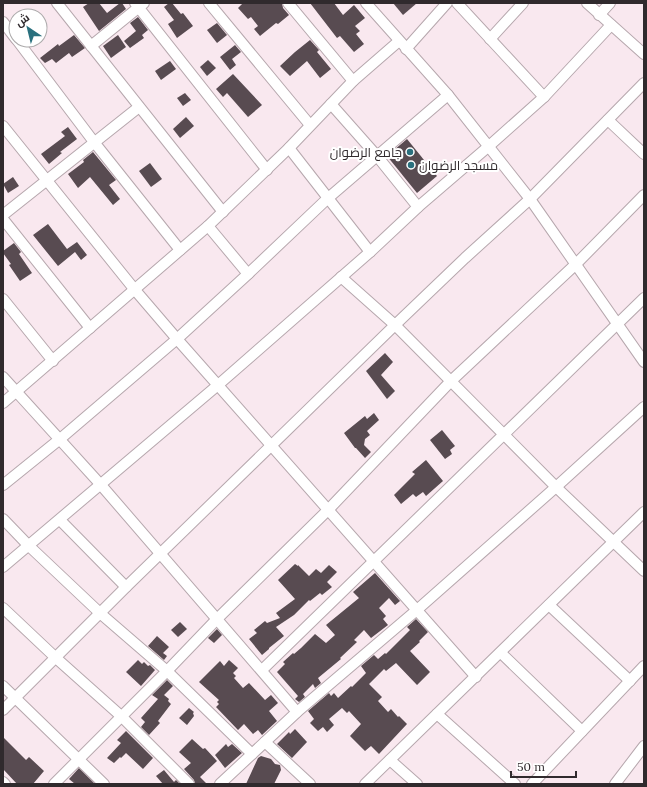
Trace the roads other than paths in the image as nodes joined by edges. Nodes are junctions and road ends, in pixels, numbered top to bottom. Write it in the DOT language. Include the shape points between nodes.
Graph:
graph roads {
  1 [pos="57,3"];
  2 [pos="209,3"];
  3 [pos="288,3"];
  4 [pos="366,3"];
  5 [pos="457,3"];
  6 [pos="523,3"];
  7 [pos="587,3"];
  8 [pos="610,3"];
  9 [pos="139,4"];
  10 [pos="443,5"];
  11 [pos="599,15"];
  12 [pos="611,25"];
  13 [pos="490,39"];
  14 [pos="399,41"];
  15 [pos="91,46"];
  16 [pos="23,48"];
  17 [pos="406,49"];
  18 [pos="644,54"];
  19 [pos="353,81"];
  20 [pos="644,83"];
  21 [pos="448,95"];
  22 [pos="544,97"];
  23 [pos="331,104"];
  24 [pos="139,107"];
  25 [pos="608,120"];
  26 [pos="310,125"];
  27 [pos="3,126"];
  28 [pos="94,142"];
  29 [pos="489,146"];
  30 [pos="289,148"];
  31 [pos="644,154"];
  32 [pos="377,156"];
  33 [pos="267,170"];
  34 [pos="47,180"];
  35 [pos="644,195"];
  36 [pos="530,198"];
  37 [pos="327,199"];
  38 [pos="418,207"];
  39 [pos="223,212"];
  40 [pos="3,215"];
  41 [pos="3,219"];
  42 [pos="208,226"];
  43 [pos="180,250"];
  44 [pos="370,252"];
  45 [pos="576,264"];
  46 [pos="248,274"];
  47 [pos="342,277"];
  48 [pos="135,290"];
  49 [pos="644,298"];
  50 [pos="3,299"];
  51 [pos="618,324"];
  52 [pos="395,325"];
  53 [pos="90,328"];
  54 [pos="177,339"];
  55 [pos="53,361"];
  56 [pos="644,362"];
  57 [pos="3,377"];
  58 [pos="451,380"];
  59 [pos="218,385"];
  60 [pos="16,391"];
  61 [pos="3,403"];
  62 [pos="644,407"];
  63 [pos="504,435"];
  64 [pos="60,439"];
  65 [pos="272,446"];
  66 [pos="3,484"];
  67 [pos="101,485"];
  68 [pos="556,487"];
  69 [pos="328,510"];
  70 [pos="644,512"];
  71 [pos="3,519"];
  72 [pos="60,520"];
  73 [pos="613,543"];
  74 [pos="29,546"];
  75 [pos="160,555"];
  76 [pos="374,561"];
  77 [pos="3,567"];
  78 [pos="643,568"];
  79 [pos="126,587"];
  80 [pos="550,604"];
  81 [pos="3,608"];
  82 [pos="418,609"];
  83 [pos="101,614"];
  84 [pos="217,619"];
  85 [pos="501,653"];
  86 [pos="56,658"];
  87 [pos="644,666"];
  88 [pos="262,670"];
  89 [pos="167,671"];
  90 [pos="476,677"];
  91 [pos="630,681"];
  92 [pos="3,686"];
  93 [pos="15,698"];
  94 [pos="3,710"];
  95 [pos="297,712"];
  96 [pos="437,714"];
  97 [pos="121,716"];
  98 [pos="582,731"];
  99 [pos="265,742"];
  100 [pos="644,746"];
  101 [pos="252,754"];
  102 [pos="79,759"];
  103 [pos="390,760"];
  104 [pos="54,784"];
  105 [pos="104,784"];
  106 [pos="189,784"];
  107 [pos="220,784"];
  108 [pos="310,784"];
  109 [pos="365,784"];
  110 [pos="417,784"];
  111 [pos="515,784"];
  112 [pos="532,784"];
  113 [pos="615,784"];
  1 -- 15 [label="street"];
  2 -- 26 [label="street"];
  3 -- 19 [label="street"];
  4 -- 14 [label="street"];
  5 -- 13 [label="street"];
  6 -- 13 [label="street"];
  7 -- 11 [label="street"];
  8 -- 11 [label="street"];
  9 -- 15 [label="street"];
  9 -- 33 [label="street"];
  10 -- 17 [label="street"];
  11 -- 12 [label="street"];
  12 -- 18 [label="street"];
  12 -- 22 [label="street"];
  13 -- 22 [label="street"];
  14 -- 17 [label="street"];
  14 -- 19 [label="street"];
  15 -- 24 [label="street"];
  16 -- 28 [label="street"];
  17 -- 21 [label="street"];
  19 -- 23 [label="street"];
  20 -- 25 [label="street"];
  21 -- 29 [label="street"];
  21 -- 32 [label="street"];
  22 -- 29 [label="street"];
  23 -- 26 [label="street"];
  23 -- 32 [label="street"];
  24 -- 28 [label="street"];
  24 -- 39 [label="street"];
  25 -- 31 [label="street"];
  25 -- 36 [label="street"];
  26 -- 30 [label="street"];
  27 -- 34 [label="street"];
  28 -- 34 [label="street"];
  28 -- 43 [label="street"];
  29 -- 36 [label="street"];
  29 -- 38 [label="street"];
  30 -- 33 [label="street"];
  30 -- 37 [label="street"];
  32 -- 37 [label="street"];
  32 -- 38 [label="street"];
  33 -- 39 [label="street"];
  34 -- 40 [label="street"];
  34 -- 48 [label="street"];
  35 -- 45 [label="street"];
  36 -- 45 [label="street"];
  36 -- 52 [label="street"];
  37 -- 44 [label="street"];
  37 -- 46 [label="street"];
  38 -- 44 [label="street"];
  39 -- 42 [label="street"];
  41 -- 53 [label="street"];
  42 -- 43 [label="street"];
  42 -- 46 [label="street"];
  43 -- 48 [label="street"];
  44 -- 47 [label="street"];
  45 -- 51 [label="street"];
  45 -- 58 [label="street"];
  46 -- 54 [label="street"];
  47 -- 52 [label="street"];
  47 -- 59 [label="street"];
  48 -- 53 [label="street"];
  48 -- 54 [label="street"];
  49 -- 51 [label="street"];
  50 -- 55 [label="street"];
  51 -- 56 [label="street"];
  51 -- 63 [label="street"];
  52 -- 58 [label="street"];
  52 -- 65 [label="street"];
  53 -- 55 [label="street"];
  54 -- 59 [label="street"];
  54 -- 64 [label="street"];
  55 -- 60 [label="street"];
  57 -- 60 [label="street"];
  58 -- 63 [label="street"];
  58 -- 69 [label="street"];
  59 -- 65 [label="street"];
  59 -- 67 [label="street"];
  60 -- 61 [label="street"];
  60 -- 64 [label="street"];
  62 -- 68 [label="street"];
  63 -- 68 [label="street"];
  63 -- 76 [label="street"];
  64 -- 66 [label="street"];
  64 -- 67 [label="street"];
  65 -- 69 [label="street"];
  65 -- 75 [label="street"];
  67 -- 72 [label="street"];
  67 -- 75 [label="street"];
  68 -- 73 [label="street"];
  68 -- 82 [label="street"];
  69 -- 76 [label="street"];
  69 -- 84 [label="street"];
  70 -- 73 [label="street"];
  71 -- 74 [label="street"];
  72 -- 74 [label="street"];
  72 -- 79 [label="street"];
  73 -- 78 [label="street"];
  73 -- 80 [label="street"];
  74 -- 77 [label="street"];
  74 -- 83 [label="street"];
  75 -- 79 [label="street"];
  75 -- 84 [label="street"];
  76 -- 82 [label="street"];
  76 -- 88 [label="street"];
  79 -- 83 [label="street"];
  80 -- 85 [label="street"];
  80 -- 91 [label="street"];
  81 -- 86 [label="street"];
  82 -- 90 [label="street"];
  82 -- 95 [label="street"];
  83 -- 86 [label="street"];
  83 -- 89 [label="street"];
  84 -- 88 [label="street"];
  84 -- 89 [label="street"];
  85 -- 90 [label="street"];
  85 -- 98 [label="street"];
  86 -- 93 [label="street"];
  86 -- 97 [label="street"];
  87 -- 91 [label="street"];
  88 -- 95 [label="street"];
  89 -- 97 [label="street"];
  89 -- 101 [label="street"];
  90 -- 96 [label="street"];
  91 -- 98 [label="street"];
  92 -- 93 [label="street"];
  93 -- 94 [label="street"];
  93 -- 102 [label="street"];
  95 -- 99 [label="street"];
  96 -- 103 [label="street"];
  96 -- 111 [label="street"];
  97 -- 102 [label="street"];
  97 -- 106 [label="street"];
  98 -- 112 [label="street"];
  99 -- 101 [label="street"];
  99 -- 108 [label="street"];
  100 -- 113 [label="street"];
  101 -- 107 [label="street"];
  102 -- 104 [label="street"];
  102 -- 105 [label="street"];
  103 -- 109 [label="street"];
  103 -- 110 [label="street"];
}
